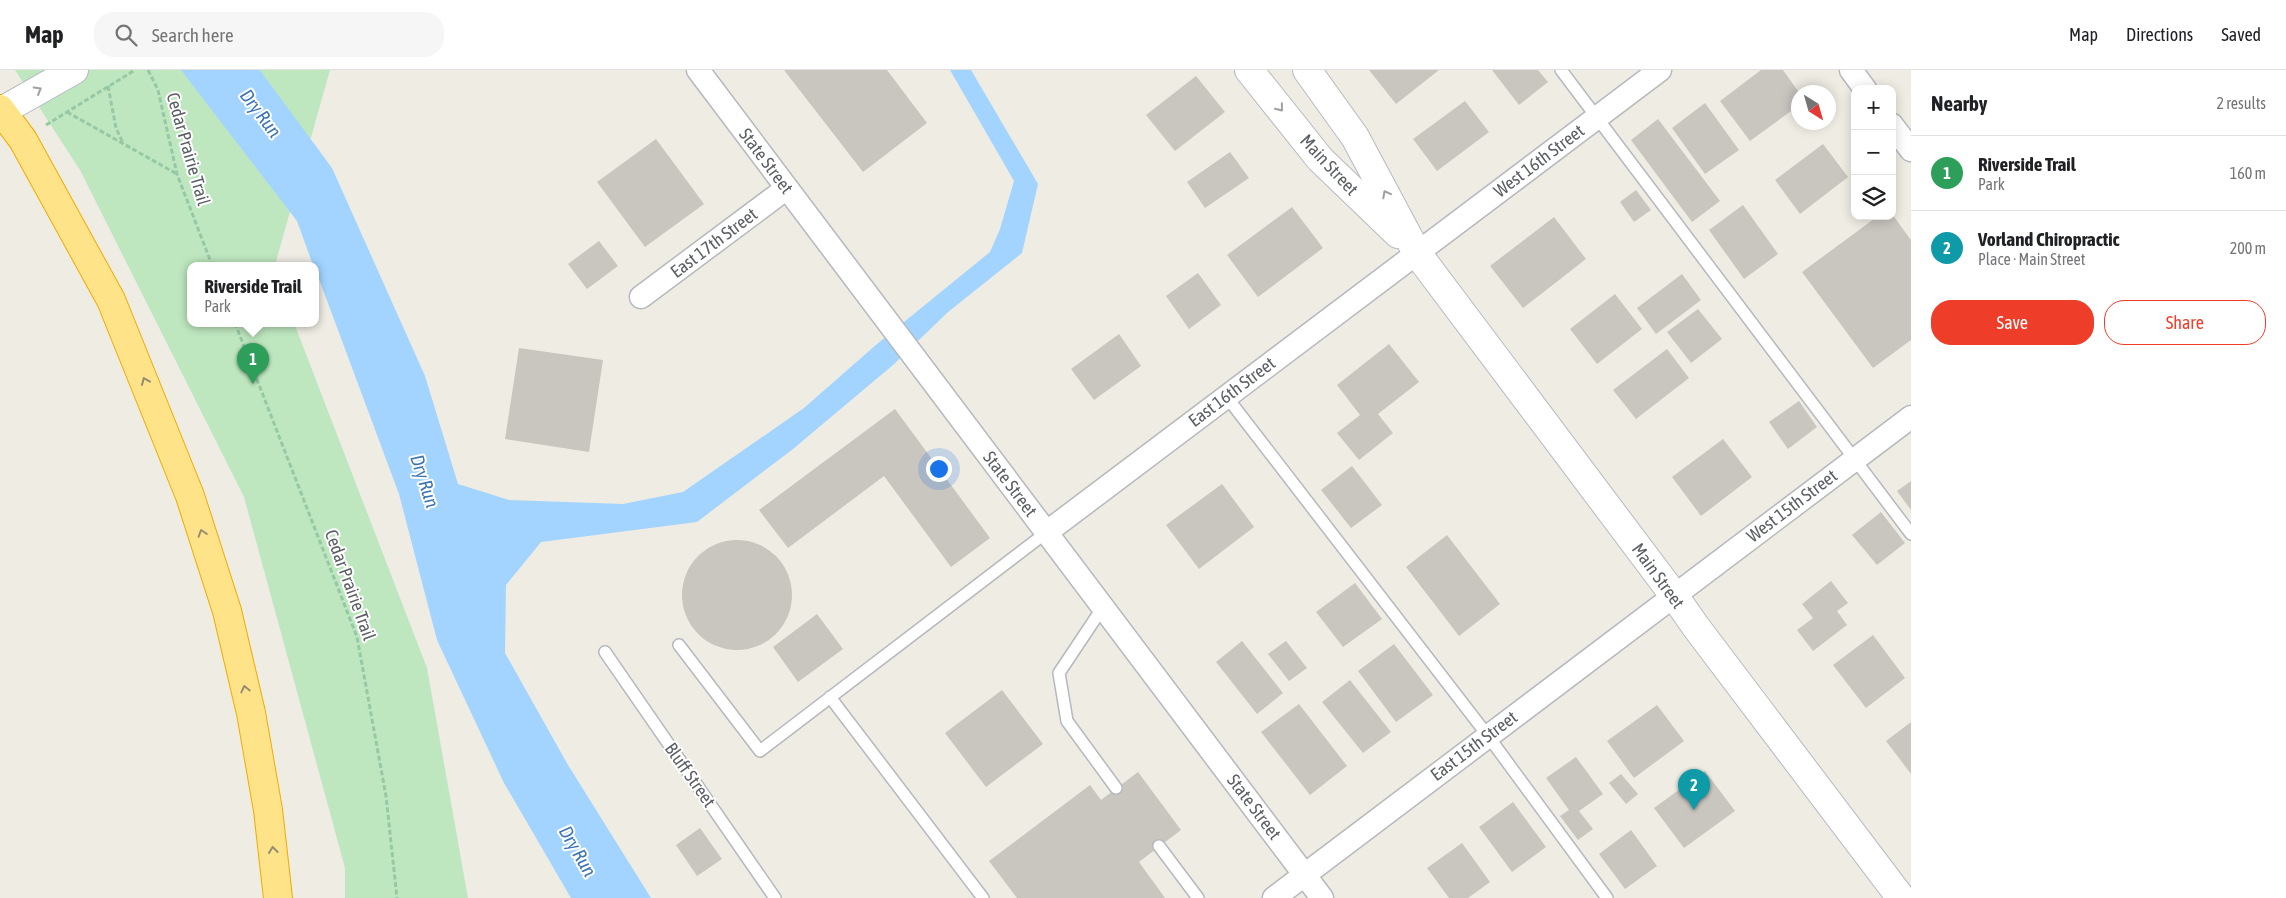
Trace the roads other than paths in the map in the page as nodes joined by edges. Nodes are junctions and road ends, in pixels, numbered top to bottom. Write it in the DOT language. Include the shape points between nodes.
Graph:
graph roads {
  1 [pos="74,70"];
  2 [pos="698,70"];
  3 [pos="1250,70"];
  4 [pos="1307,70"];
  5 [pos="1561,70"];
  6 [pos="1660,70"];
  7 [pos="1851,70"];
  8 [pos="1862,85"];
  9 [pos="0,110"];
  10 [pos="1597,118"];
  11 [pos="1896,130"];
  12 [pos="1911,150"];
  13 [pos="787,188"];
  14 [pos="1417,252"];
  15 [pos="641,297"];
  16 [pos="1226,396"];
  17 [pos="1911,417"];
  18 [pos="1854,459"];
  19 [pos="1047,532"];
  20 [pos="1911,534"];
  21 [pos="1673,594"];
  22 [pos="1103,607"];
  23 [pos="679,645"];
  24 [pos="605,652"];
  25 [pos="830,697"];
  26 [pos="1488,736"];
  27 [pos="1116,788"];
  28 [pos="1159,846"];
  29 [pos="1305,875"];
  30 [pos="278,898"];
  31 [pos="775,898"];
  32 [pos="983,898"];
  33 [pos="1198,898"];
  34 [pos="1274,898"];
  35 [pos="1322,898"];
  36 [pos="1606,898"];
  37 [pos="1901,898"];
  9 -- 1 [label="main road, one-way"];
  2 -- 13 [label="street, State Street"];
  3 -- 14 [label="main road, Main Street, one-way" via="1320,159"];
  14 -- 4 [label="main road, Main Street, one-way" via="1355,137"];
  5 -- 10 [label="lane"];
  6 -- 10 [label="street, West 16th Street"];
  7 -- 8 [label="street"];
  30 -- 9 [label="highway, one-way" via="268,810 251,713 227,611 190,496 111,300 23,140"];
  10 -- 14 [label="street, West 16th Street"];
  10 -- 18 [label="lane"];
  11 -- 12 [label="street"];
  13 -- 15 [label="street, East 17th Street"];
  13 -- 19 [label="street, State Street"];
  14 -- 16 [label="street, East 16th Street"];
  14 -- 21 [label="main road, Main Street"];
  16 -- 19 [label="street, East 16th Street"];
  16 -- 26 [label="lane"];
  17 -- 18 [label="street, West 15th Street"];
  18 -- 20 [label="lane"];
  18 -- 21 [label="street, West 15th Street"];
  19 -- 22 [label="street, State Street"];
  19 -- 25 [label="lane"];
  21 -- 26 [label="street, East 15th Street"];
  21 -- 37 [label="main road, Main Street"];
  22 -- 27 [label="lane" via="1059,673 1066,721"];
  22 -- 29 [label="street, State Street"];
  23 -- 25 [label="lane" via="760,752"];
  24 -- 31 [label="lane, Bluff Street"];
  25 -- 32 [label="lane"];
  26 -- 29 [label="street, East 15th Street"];
  26 -- 36 [label="lane"];
  28 -- 33 [label="lane"];
  29 -- 34 [label="street, East 15th Street"];
  29 -- 35 [label="street, State Street"];
}
